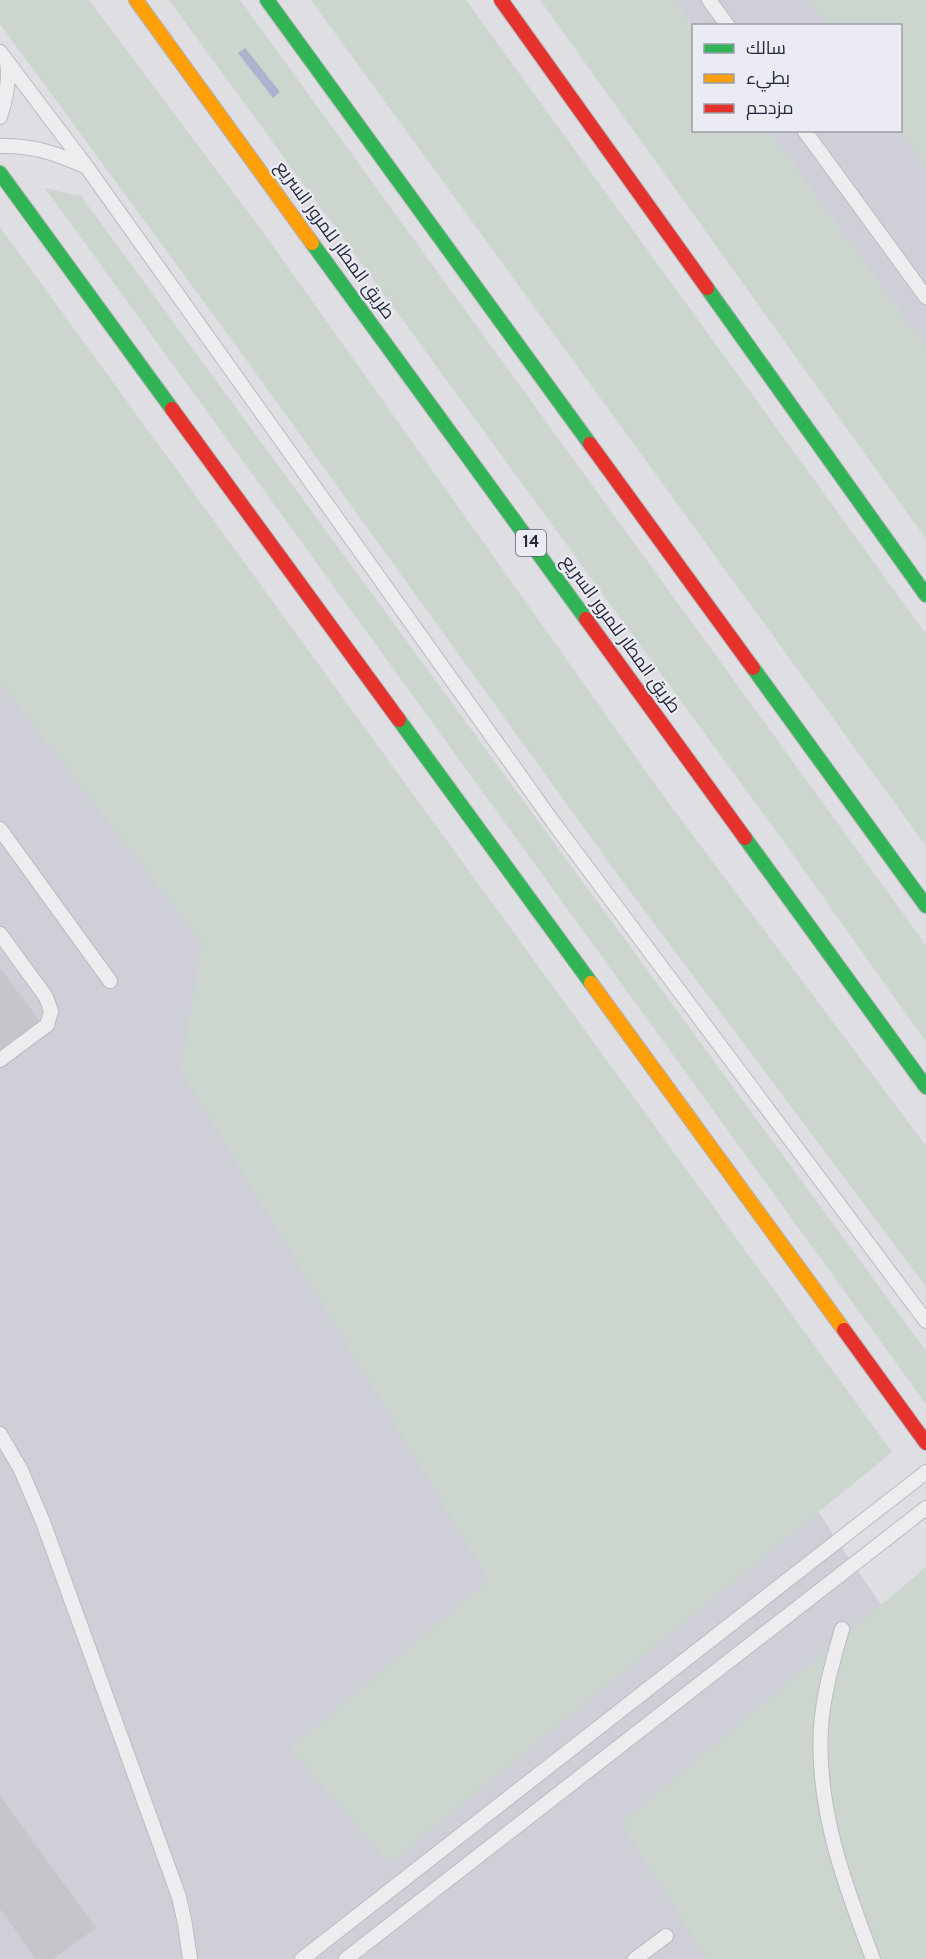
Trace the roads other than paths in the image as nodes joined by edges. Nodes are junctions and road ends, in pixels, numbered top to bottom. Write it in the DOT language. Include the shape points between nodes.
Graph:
graph roads {
  1 [pos="136,0"];
  2 [pos="267,0"];
  3 [pos="501,0"];
  4 [pos="709,0"];
  5 [pos="727,24"];
  6 [pos="4,56"];
  7 [pos="0,117"];
  8 [pos="805,132"];
  9 [pos="0,146"];
  10 [pos="86,166"];
  11 [pos="0,173"];
  12 [pos="926,297"];
  13 [pos="926,595"];
  14 [pos="0,829"];
  15 [pos="926,906"];
  16 [pos="0,934"];
  17 [pos="110,981"];
  18 [pos="0,1060"];
  19 [pos="926,1087"];
  20 [pos="926,1321"];
  21 [pos="0,1434"];
  22 [pos="926,1443"];
  23 [pos="926,1472"];
  24 [pos="926,1508"];
  25 [pos="842,1629"];
  26 [pos="666,1936"];
  27 [pos="190,1959"];
  28 [pos="302,1959"];
  29 [pos="346,1959"];
  30 [pos="635,1959"];
  31 [pos="873,1959"];
  1 -- 19 [label="highway, طريق المطار للمرور السريع / 14"];
  2 -- 15 [label="highway"];
  3 -- 13 [label="highway"];
  4 -- 5 [label="lane"];
  6 -- 7 [label="lane" via="8,83"];
  6 -- 10 [label="lane"];
  8 -- 12 [label="lane"];
  9 -- 10 [label="lane" via="44,150"];
  10 -- 20 [label="lane" via="553,822"];
  11 -- 22 [label="highway"];
  14 -- 17 [label="lane"];
  16 -- 18 [label="lane" via="46,997 51,1011 47,1025"];
  21 -- 27 [label="lane" via="21,1470 43,1522 166,1860 181,1906"];
  23 -- 28 [label="lane"];
  24 -- 29 [label="lane"];
  25 -- 31 [label="lane" via="828,1678 821,1728 822,1778 839,1861"];
  26 -- 30 [label="lane"];
}
